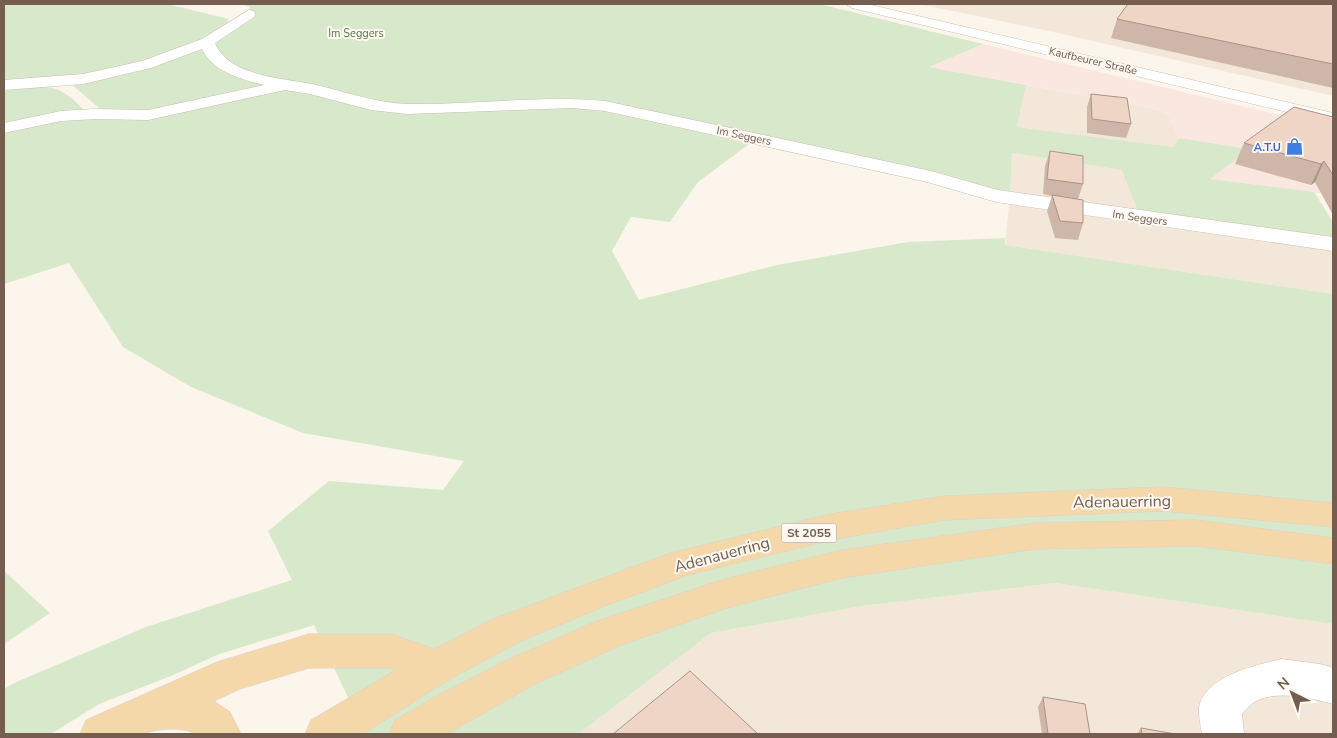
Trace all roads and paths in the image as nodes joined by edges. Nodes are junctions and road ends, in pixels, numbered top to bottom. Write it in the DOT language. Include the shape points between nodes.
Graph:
graph roads {
  1 [pos="852,4"];
  2 [pos="871,4"];
  3 [pos="248,14"];
  4 [pos="207,42"];
  5 [pos="48,82"];
  6 [pos="4,85"];
  7 [pos="285,85"];
  8 [pos="1333,112"];
  9 [pos="95,114"];
  10 [pos="1333,118"];
  11 [pos="4,128"];
  12 [pos="1333,244"];
  13 [pos="1333,515"];
  14 [pos="1333,551"];
  15 [pos="436,667"];
  16 [pos="1333,686"];
  17 [pos="143,713"];
  18 [pos="101,734"];
  19 [pos="220,734"];
  20 [pos="326,734"];
  21 [pos="410,734"];
  22 [pos="1223,734"];
  1 -- 10 [label="street, Kaufbeurer Straße"];
  2 -- 8 [label="street, Kaufbeurer Straße"];
  3 -- 4 [label="street"];
  4 -- 5 [label="street" via="124,70"];
  4 -- 7 [label="street" via="214,57 230,68"];
  5 -- 6 [label="street"];
  5 -- 9 [label="street" via="66,87"];
  7 -- 9 [label="street, Im Seggers" via="148,115"];
  7 -- 12 [label="street, Im Seggers" via="371,105 407,108 572,103 605,106 931,177 1004,197"];
  9 -- 11 [label="street, Im Seggers" via="61,116"];
  13 -- 15 [label="main road, Adenauerring / St 2055" via="1164,499 944,508 832,527 683,564 507,630"];
  14 -- 21 [label="main road" via="1197,533 1036,536 842,564 725,594 611,632 520,672"];
  15 -- 17 [label="main road" via="391,651 309,651 231,674"];
  15 -- 20 [label="main road, Adenauerring / St 2055"];
  16 -- 22 [label="street" via="1281,677 1242,687 1220,708"];
  17 -- 18 [label="main road"];
  17 -- 19 [label="main road" via="181,709 203,716"];
}
